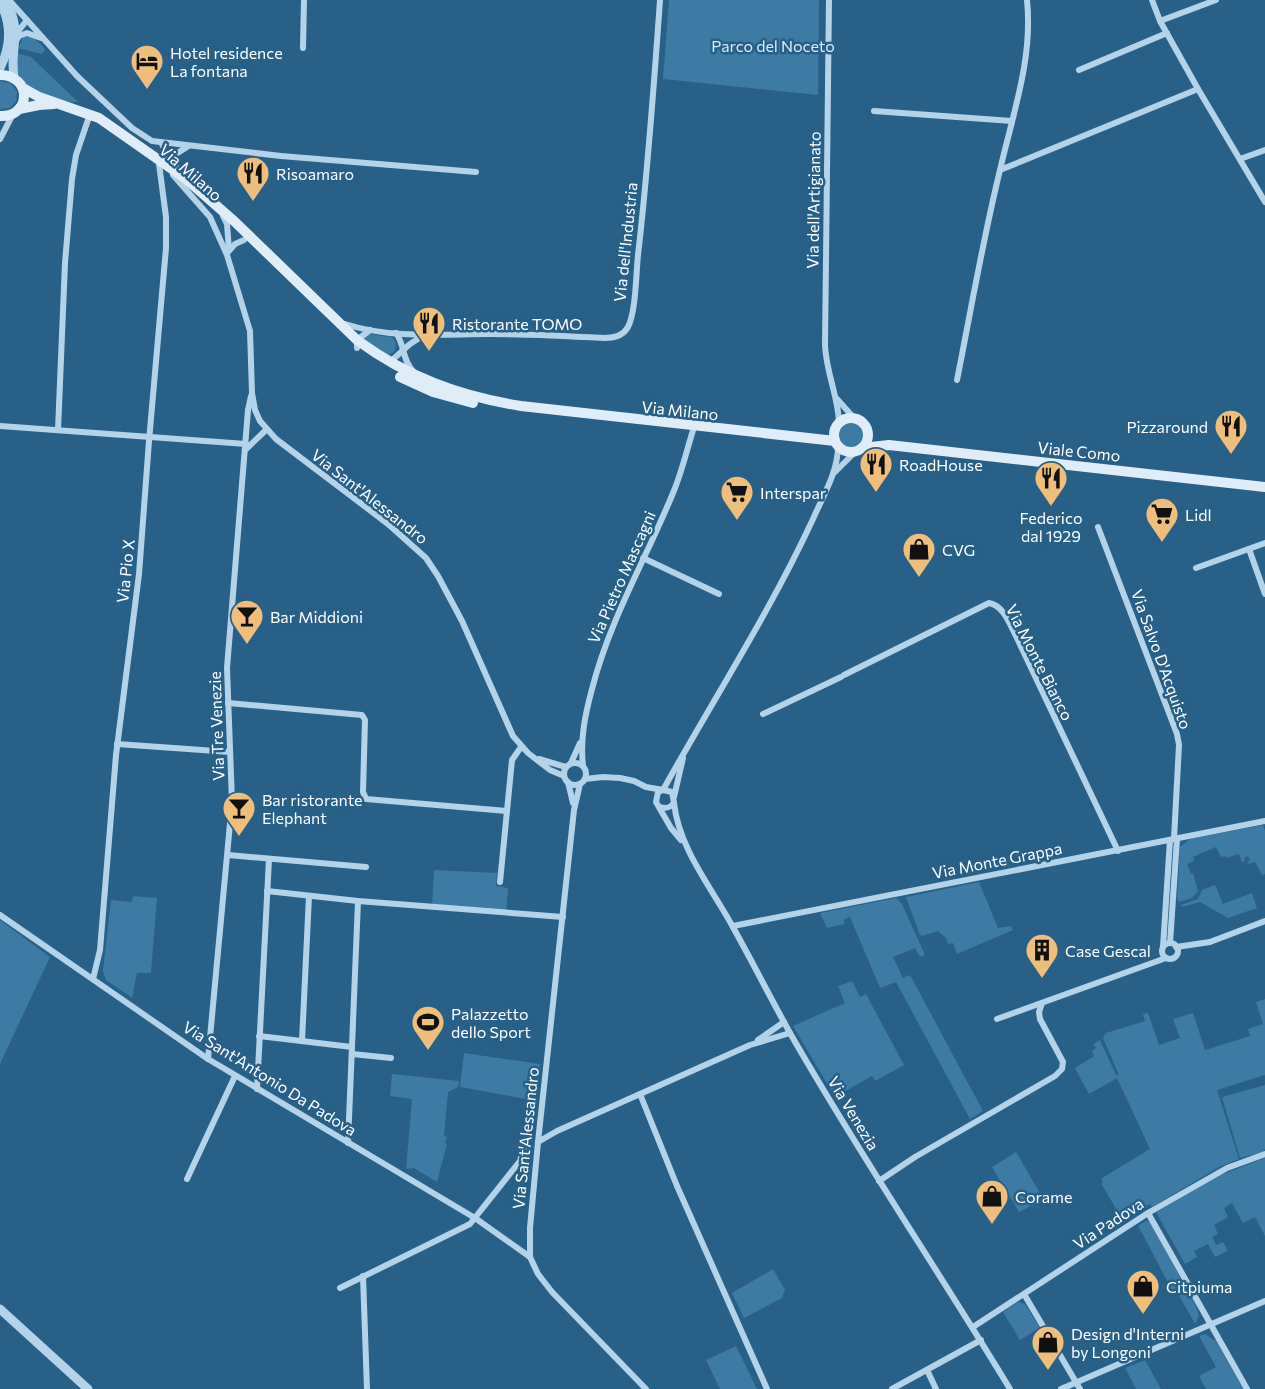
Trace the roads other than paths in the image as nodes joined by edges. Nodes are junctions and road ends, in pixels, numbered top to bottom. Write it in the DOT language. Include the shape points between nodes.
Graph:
graph roads {
  1 [pos="7,0"];
  2 [pos="304,0"];
  3 [pos="660,0"];
  4 [pos="828,0"];
  5 [pos="1027,0"];
  6 [pos="1152,0"];
  7 [pos="1216,0"];
  8 [pos="0,2"];
  9 [pos="27,20"];
  10 [pos="1160,21"];
  11 [pos="1167,33"];
  12 [pos="16,38"];
  13 [pos="46,42"];
  14 [pos="303,48"];
  15 [pos="0,68"];
  16 [pos="1079,70"];
  17 [pos="0,75"];
  18 [pos="14,77"];
  19 [pos="23,88"];
  20 [pos="1198,89"];
  21 [pos="60,104"];
  22 [pos="874,111"];
  23 [pos="16,112"];
  24 [pos="90,114"];
  25 [pos="0,116"];
  26 [pos="1012,121"];
  27 [pos="0,139"];
  28 [pos="165,144"];
  29 [pos="139,147"];
  30 [pos="189,147"];
  31 [pos="1265,150"];
  32 [pos="1240,159"];
  33 [pos="159,164"];
  34 [pos="173,170"];
  35 [pos="1000,170"];
  36 [pos="476,172"];
  37 [pos="192,183"];
  38 [pos="202,191"];
  39 [pos="1265,202"];
  40 [pos="227,224"];
  41 [pos="244,240"];
  42 [pos="228,253"];
  43 [pos="339,322"];
  44 [pos="371,330"];
  45 [pos="396,333"];
  46 [pos="425,334"];
  47 [pos="360,347"];
  48 [pos="402,351"];
  49 [pos="390,363"];
  50 [pos="423,379"];
  51 [pos="957,380"];
  52 [pos="252,393"];
  53 [pos="837,399"];
  54 [pos="547,411"];
  55 [pos="854,418"];
  56 [pos="839,422"];
  57 [pos="0,426"];
  58 [pos="694,427"];
  59 [pos="264,428"];
  60 [pos="867,428"];
  61 [pos="58,430"];
  62 [pos="246,432"];
  63 [pos="150,437"];
  64 [pos="810,437"];
  65 [pos="837,444"];
  66 [pos="889,445"];
  67 [pos="245,447"];
  68 [pos="860,449"];
  69 [pos="833,475"];
  70 [pos="1265,487"];
  71 [pos="1098,527"];
  72 [pos="1265,543"];
  73 [pos="1249,549"];
  74 [pos="643,558"];
  75 [pos="1196,568"];
  76 [pos="719,594"];
  77 [pos="1265,594"];
  78 [pos="228,703"];
  79 [pos="764,714"];
  80 [pos="581,740"];
  81 [pos="117,744"];
  82 [pos="521,747"];
  83 [pos="230,752"];
  84 [pos="684,752"];
  85 [pos="528,753"];
  86 [pos="569,765"];
  87 [pos="583,775"];
  88 [pos="566,779"];
  89 [pos="646,787"];
  90 [pos="663,790"];
  91 [pos="674,800"];
  92 [pos="658,805"];
  93 [pos="574,810"];
  94 [pos="507,811"];
  95 [pos="1265,821"];
  96 [pos="1174,839"];
  97 [pos="686,845"];
  98 [pos="1119,851"];
  99 [pos="228,855"];
  100 [pos="269,859"];
  101 [pos="366,867"];
  102 [pos="500,882"];
  103 [pos="267,891"];
  104 [pos="309,896"];
  105 [pos="358,901"];
  106 [pos="0,915"];
  107 [pos="562,917"];
  108 [pos="1265,921"];
  109 [pos="733,926"];
  110 [pos="1173,945"];
  111 [pos="1164,952"];
  112 [pos="93,979"];
  113 [pos="1042,1003"];
  114 [pos="997,1019"];
  115 [pos="784,1022"];
  116 [pos="790,1033"];
  117 [pos="259,1036"];
  118 [pos="302,1041"];
  119 [pos="750,1045"];
  120 [pos="352,1047"];
  121 [pos="352,1054"];
  122 [pos="391,1058"];
  123 [pos="208,1059"];
  124 [pos="235,1076"];
  125 [pos="257,1089"];
  126 [pos="640,1094"];
  127 [pos="539,1130"];
  128 [pos="557,1131"];
  129 [pos="538,1142"];
  130 [pos="348,1143"];
  131 [pos="525,1144"];
  132 [pos="1265,1154"];
  133 [pos="187,1179"];
  134 [pos="879,1181"];
  135 [pos="1148,1213"];
  136 [pos="475,1218"];
  137 [pos="530,1257"];
  138 [pos="363,1276"];
  139 [pos="340,1287"];
  140 [pos="1024,1294"];
  141 [pos="1265,1301"];
  142 [pos="0,1309"];
  143 [pos="1211,1324"];
  144 [pos="973,1327"];
  145 [pos="981,1340"];
  146 [pos="927,1370"];
  147 [pos="1078,1386"];
  148 [pos="88,1389"];
  149 [pos="367,1389"];
  150 [pos="646,1389"];
  151 [pos="767,1389"];
  152 [pos="892,1389"];
  153 [pos="936,1389"];
  154 [pos="1010,1389"];
  155 [pos="1062,1389"];
  156 [pos="1247,1389"];
  1 -- 9 [label="street"];
  1 -- 12 [label="street"];
  2 -- 14 [label="street"];
  3 -- 46 [label="street, Via dell'Industria" via="640,245 626,330 620,336 605,338"];
  4 -- 53 [label="street, Via dell'Artigianato" via="825,349"];
  5 -- 26 [label="street" via="1028,45"];
  6 -- 10 [label="street"];
  7 -- 10 [label="street"];
  8 -- 15 [label="street" via="9,32"];
  9 -- 12 [label="street"];
  9 -- 13 [label="street"];
  10 -- 11 [label="street"];
  11 -- 16 [label="street"];
  11 -- 20 [label="street"];
  12 -- 13 [label="street" via="29,33"];
  12 -- 18 [label="street"];
  13 -- 28 [label="street" via="132,128 145,138"];
  17 -- 18 [label="main road"];
  18 -- 19 [label="main road"];
  19 -- 21 [label="main road"];
  19 -- 23 [label="main road" via="24,99"];
  20 -- 32 [label="street"];
  20 -- 35 [label="street"];
  21 -- 23 [label="main road"];
  21 -- 24 [label="main road"];
  22 -- 26 [label="street"];
  23 -- 25 [label="main road"];
  23 -- 27 [label="street"];
  24 -- 29 [label="main road"];
  24 -- 61 [label="street" via="74,162"];
  26 -- 35 [label="street"];
  28 -- 30 [label="street"];
  28 -- 34 [label="street"];
  29 -- 33 [label="main road, Via Milano"];
  29 -- 37 [label="main road, Via Milano"];
  30 -- 34 [label="street" via="177,153"];
  30 -- 36 [label="street"];
  31 -- 32 [label="street"];
  32 -- 39 [label="street"];
  33 -- 34 [label="main road, Via Milano"];
  33 -- 63 [label="street, Via Pio X" via="166,239"];
  34 -- 37 [label="street"];
  34 -- 40 [label="main road, Via Milano"];
  34 -- 42 [label="street" via="210,217"];
  35 -- 51 [label="street"];
  37 -- 38 [label="main road, Via Milano"];
  38 -- 40 [label="street"];
  38 -- 43 [label="main road, Via Milano"];
  40 -- 41 [label="main road, Via Milano"];
  40 -- 42 [label="street"];
  41 -- 42 [label="street"];
  41 -- 47 [label="main road, Via Milano"];
  42 -- 52 [label="street" via="249,331"];
  43 -- 44 [label="street"];
  43 -- 47 [label="main road, Via Milano"];
  44 -- 45 [label="street"];
  44 -- 47 [label="street"];
  45 -- 46 [label="street"];
  45 -- 48 [label="street"];
  46 -- 48 [label="street"];
  47 -- 49 [label="main road, Via Milano"];
  47 -- 49 [label="street"];
  47 -- 54 [label="main road, Via Milano" via="400,377 448,397 496,407"];
  48 -- 49 [label="street"];
  48 -- 50 [label="street" via="408,366"];
  49 -- 50 [label="main road, Via Milano"];
  50 -- 54 [label="main road, Via Milano" via="478,398"];
  52 -- 59 [label="street" via="256,414"];
  52 -- 62 [label="street, Via Tre Venezie"];
  53 -- 55 [label="street, Via dell'Artigianato"];
  53 -- 56 [label="street, Via dell'Artigianato"];
  54 -- 58 [label="main road, Via Milano"];
  55 -- 56 [label="main road"];
  55 -- 60 [label="main road"];
  56 -- 64 [label="main road"];
  56 -- 65 [label="main road" via="834,435"];
  57 -- 61 [label="street"];
  58 -- 64 [label="main road, Via Milano"];
  58 -- 74 [label="street, Via Pietro Mascagni" via="673,493"];
  59 -- 62 [label="street" via="254,425"];
  59 -- 67 [label="street"];
  59 -- 82 [label="street, Via Sant'Alessandro" via="426,558 457,611"];
  60 -- 66 [label="main road"];
  60 -- 68 [label="main road" via="866,442"];
  61 -- 63 [label="street"];
  62 -- 67 [label="street, Via Tre Venezie"];
  63 -- 67 [label="street"];
  63 -- 81 [label="street, Via Pio X" via="139,574"];
  64 -- 65 [label="main road, Via Milano"];
  65 -- 68 [label="main road" via="850,452"];
  65 -- 69 [label="street"];
  66 -- 68 [label="main road, Viale Como"];
  66 -- 70 [label="main road, Viale Como"];
  67 -- 78 [label="street, Via Tre Venezie" via="227,668"];
  68 -- 69 [label="street"];
  69 -- 84 [label="street" via="801,545"];
  71 -- 96 [label="street, Via Salvo D'Acquisto" via="1177,734"];
  72 -- 73 [label="street"];
  73 -- 75 [label="street"];
  73 -- 77 [label="street"];
  74 -- 76 [label="street"];
  74 -- 80 [label="street, Via Pietro Mascagni" via="606,640"];
  78 -- 83 [label="street, Via Tre Venezie"];
  78 -- 94 [label="street" via="362,715 363,792 368,800"];
  79 -- 98 [label="street, Via Monte Bianco" via="989,603 996,605 1016,636"];
  80 -- 86 [label="street, Via Pietro Mascagni"];
  80 -- 87 [label="street, Via Pietro Mascagni"];
  81 -- 83 [label="street"];
  81 -- 112 [label="street, Via Pio X" via="100,950"];
  82 -- 85 [label="street, Via Sant'Alessandro"];
  82 -- 94 [label="street" via="512,760"];
  83 -- 99 [label="street, Via Tre Venezie"];
  84 -- 90 [label="street"];
  84 -- 91 [label="street"];
  85 -- 86 [label="street, Via Sant'Alessandro" via="546,762"];
  85 -- 88 [label="street, Via Sant'Alessandro"];
  86 -- 87 [label="street, Via Sant'Alessandro" via="577,763"];
  86 -- 88 [label="street, Via Pietro Mascagni"];
  87 -- 88 [label="street" via="574,785"];
  87 -- 89 [label="street" via="627,779"];
  87 -- 93 [label="street, Via Sant'Alessandro"];
  88 -- 93 [label="street, Via Sant'Alessandro"];
  89 -- 90 [label="street"];
  89 -- 92 [label="street, Via Venezia"];
  90 -- 91 [label="street" via="672,792"];
  90 -- 92 [label="street" via="658,792"];
  91 -- 92 [label="street" via="665,809"];
  91 -- 97 [label="street, Via Venezia" via="676,822"];
  92 -- 97 [label="street, Via Venezia"];
  93 -- 107 [label="street, Via Sant'Alessandro"];
  94 -- 102 [label="street"];
  95 -- 96 [label="street, Via Monte Grappa"];
  96 -- 98 [label="street, Via Monte Grappa"];
  96 -- 110 [label="street, Via Salvo D'Acquisto"];
  96 -- 111 [label="street, Via Salvo D'Acquisto"];
  97 -- 109 [label="street, Via Venezia"];
  98 -- 109 [label="street, Via Monte Grappa"];
  99 -- 100 [label="street"];
  99 -- 123 [label="street, Via Tre Venezie"];
  100 -- 101 [label="street"];
  100 -- 103 [label="street"];
  103 -- 104 [label="street"];
  103 -- 117 [label="street"];
  104 -- 105 [label="street"];
  104 -- 118 [label="street"];
  105 -- 107 [label="street"];
  105 -- 120 [label="street"];
  106 -- 112 [label="street, Via Sant'Antonio Da Padova"];
  107 -- 127 [label="street, Via Sant'Alessandro"];
  108 -- 110 [label="street" via="1210,942"];
  109 -- 115 [label="street, Via Venezia"];
  110 -- 111 [label="street"];
  110 -- 111 [label="street" via="1176,955 1170,959"];
  111 -- 113 [label="street" via="1149,963"];
  112 -- 123 [label="street, Via Sant'Antonio Da Padova"];
  113 -- 114 [label="street"];
  113 -- 134 [label="street" via="1040,1019 1063,1062 1062,1069"];
  115 -- 116 [label="street, Via Venezia"];
  115 -- 119 [label="street"];
  116 -- 119 [label="street"];
  116 -- 134 [label="street, Via Venezia"];
  117 -- 118 [label="street"];
  117 -- 125 [label="street"];
  118 -- 120 [label="street"];
  119 -- 126 [label="street"];
  120 -- 121 [label="street"];
  121 -- 122 [label="street"];
  121 -- 130 [label="street"];
  123 -- 124 [label="street, Via Sant'Antonio Da Padova"];
  124 -- 125 [label="street, Via Sant'Antonio Da Padova"];
  124 -- 133 [label="street"];
  125 -- 130 [label="street, Via Sant'Antonio Da Padova"];
  126 -- 128 [label="street"];
  126 -- 151 [label="street"];
  127 -- 128 [label="street"];
  127 -- 129 [label="street, Via Sant'Alessandro"];
  128 -- 129 [label="street"];
  129 -- 137 [label="street, Via Sant'Alessandro"];
  130 -- 136 [label="street, Via Sant'Antonio Da Padova"];
  131 -- 136 [label="street" via="520,1161"];
  132 -- 135 [label="street, Via Padova" via="1227,1168"];
  134 -- 144 [label="street, Via Venezia"];
  135 -- 140 [label="street, Via Padova"];
  135 -- 143 [label="street"];
  136 -- 137 [label="street, Via Sant'Antonio Da Padova"];
  136 -- 138 [label="street" via="466,1227"];
  137 -- 150 [label="street" via="549,1289"];
  138 -- 139 [label="street"];
  138 -- 149 [label="street"];
  140 -- 144 [label="street, Via Padova"];
  140 -- 147 [label="street"];
  141 -- 143 [label="street"];
  142 -- 148 [label="street"];
  143 -- 147 [label="street"];
  143 -- 156 [label="street"];
  144 -- 145 [label="street, Via Venezia"];
  145 -- 146 [label="street"];
  145 -- 154 [label="street, Via Venezia"];
  146 -- 152 [label="street"];
  146 -- 153 [label="street"];
  147 -- 155 [label="street"];
}
